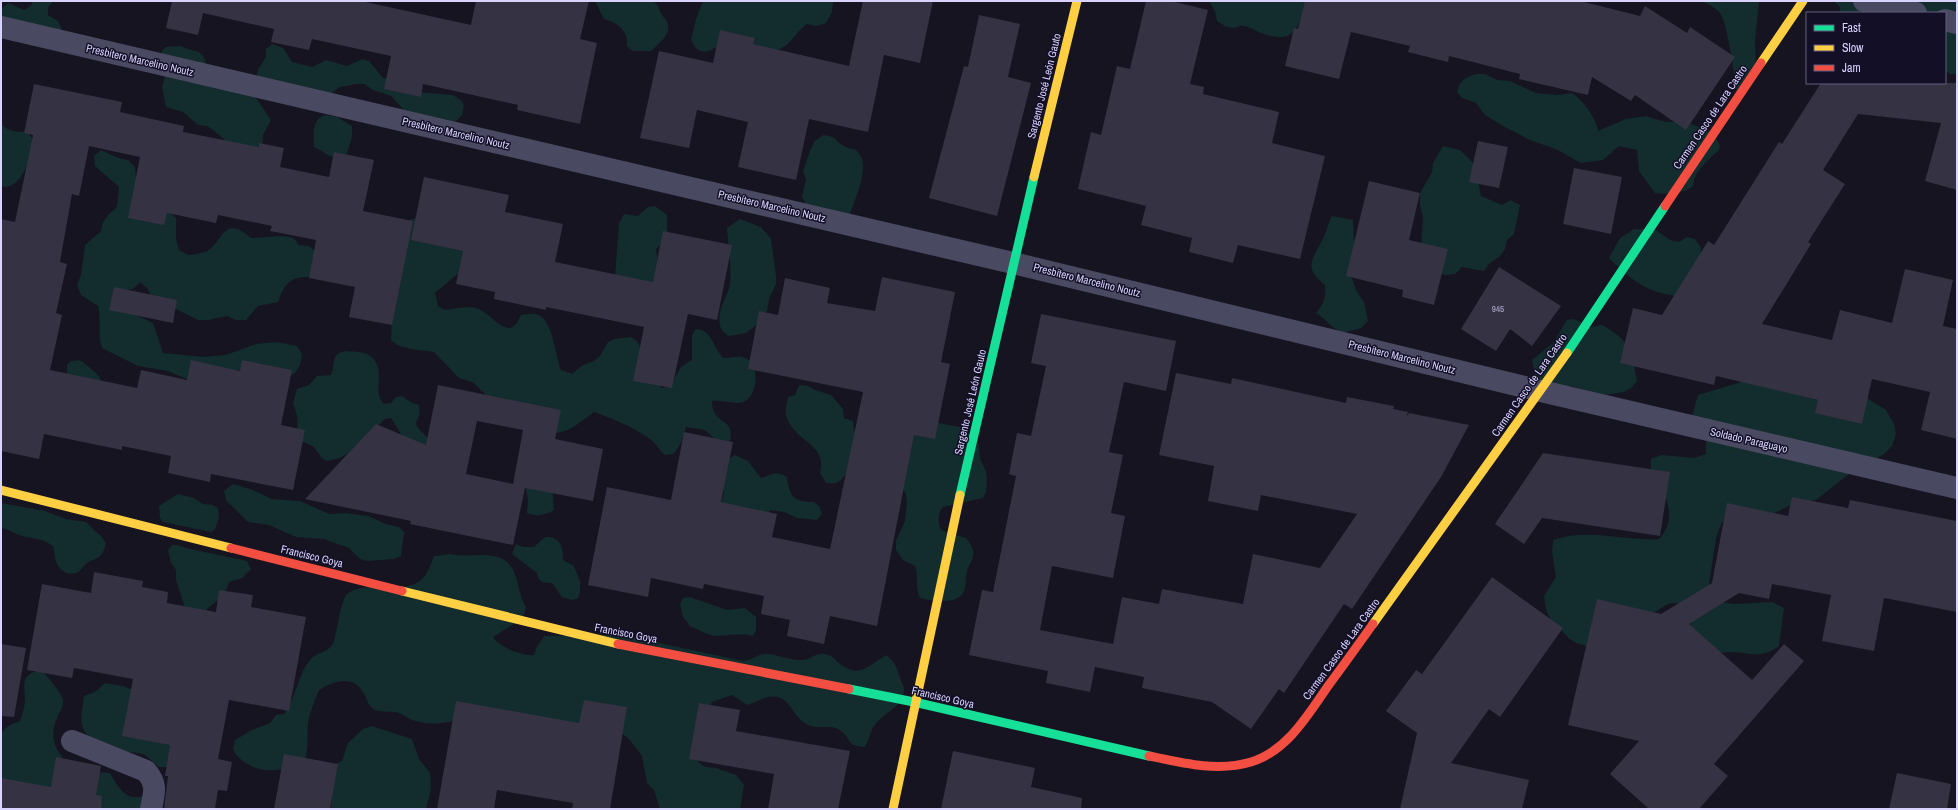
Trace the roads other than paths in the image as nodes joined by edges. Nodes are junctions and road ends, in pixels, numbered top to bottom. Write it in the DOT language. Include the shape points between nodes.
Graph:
graph roads {
  1 [pos="1077,1"];
  2 [pos="1803,1"];
  3 [pos="1864,1"];
  4 [pos="1912,12"];
  5 [pos="1946,20"];
  6 [pos="1957,23"];
  7 [pos="1,27"];
  8 [pos="1013,263"];
  9 [pos="1541,391"];
  10 [pos="1957,488"];
  11 [pos="1,490"];
  12 [pos="914,702"];
  13 [pos="72,741"];
  14 [pos="1252,762"];
  15 [pos="151,809"];
  16 [pos="893,809"];
  1 -- 8 [label="street, Sargento José León Gauto"];
  2 -- 9 [label="street, Carmen Casco de Lara Castro"];
  3 -- 4 [label="street"];
  5 -- 6 [label="street"];
  7 -- 8 [label="street, Presbítero Marcelino Noutz"];
  8 -- 9 [label="street, Presbítero Marcelino Noutz"];
  8 -- 12 [label="street, Sargento José León Gauto"];
  9 -- 10 [label="street, Soldado Paraguayo"];
  9 -- 14 [label="street, Carmen Casco de Lara Castro" via="1297,730 1276,749"];
  11 -- 12 [label="street, Francisco Goya" via="588,638"];
  12 -- 14 [label="street, Francisco Goya" via="1186,764 1219,766"];
  12 -- 16 [label="street, Sargento José León Gauto"];
  13 -- 15 [label="street" via="146,771 153,779 155,789"];
}
